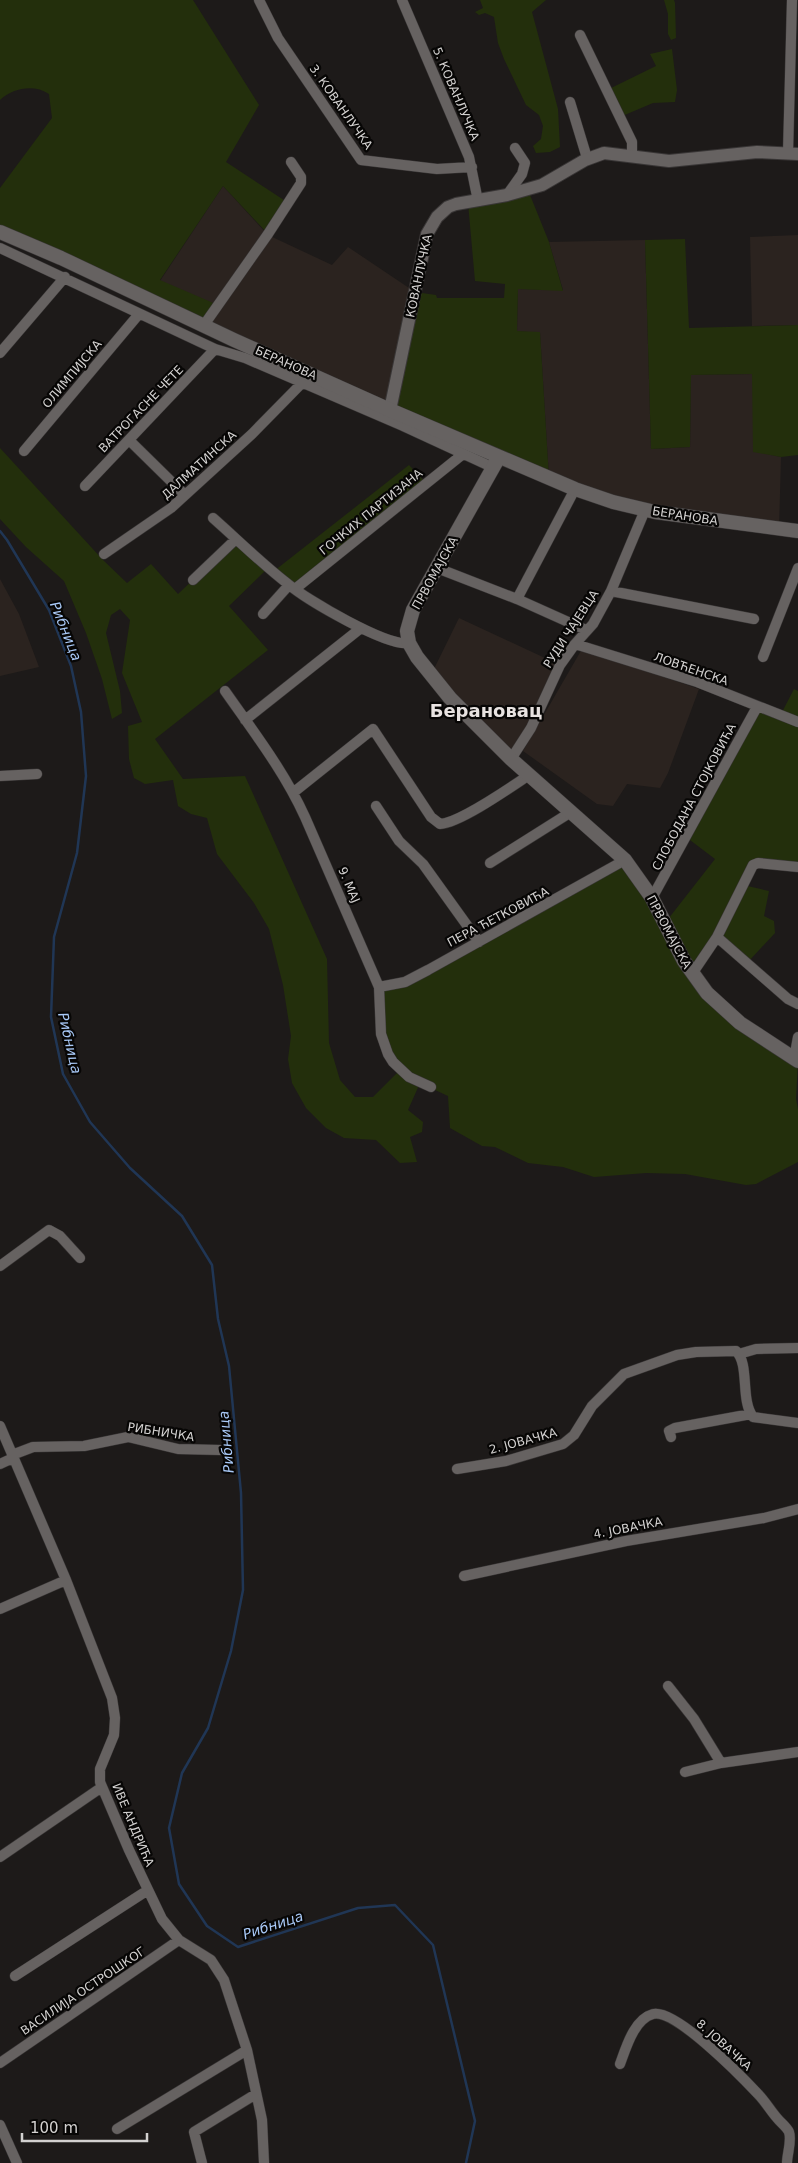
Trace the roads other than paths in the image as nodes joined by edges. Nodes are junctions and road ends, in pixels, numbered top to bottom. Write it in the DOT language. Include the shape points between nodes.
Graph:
graph roads {
  1 [pos="259,0"];
  2 [pos="402,0"];
  3 [pos="792,0"];
  4 [pos="580,35"];
  5 [pos="793,85"];
  6 [pos="570,102"];
  7 [pos="515,148"];
  8 [pos="793,154"];
  9 [pos="632,156"];
  10 [pos="587,158"];
  11 [pos="291,162"];
  12 [pos="472,167"];
  13 [pos="507,195"];
  14 [pos="478,201"];
  15 [pos="0,232"];
  16 [pos="0,248"];
  17 [pos="65,277"];
  18 [pos="139,314"];
  19 [pos="204,325"];
  20 [pos="231,346"];
  21 [pos="216,349"];
  22 [pos="0,353"];
  23 [pos="302,383"];
  24 [pos="390,410"];
  25 [pos="129,440"];
  26 [pos="24,451"];
  27 [pos="463,454"];
  28 [pos="496,462"];
  29 [pos="85,486"];
  30 [pos="575,489"];
  31 [pos="185,495"];
  32 [pos="645,510"];
  33 [pos="213,518"];
  34 [pos="798,532"];
  35 [pos="236,539"];
  36 [pos="104,554"];
  37 [pos="437,568"];
  38 [pos="798,568"];
  39 [pos="193,580"];
  40 [pos="292,587"];
  41 [pos="611,591"];
  42 [pos="517,599"];
  43 [pos="263,614"];
  44 [pos="754,619"];
  45 [pos="572,623"];
  46 [pos="361,628"];
  47 [pos="586,630"];
  48 [pos="576,642"];
  49 [pos="409,643"];
  50 [pos="763,657"];
  51 [pos="225,691"];
  52 [pos="757,707"];
  53 [pos="245,720"];
  54 [pos="798,722"];
  55 [pos="511,759"];
  56 [pos="37,774"];
  57 [pos="529,775"];
  58 [pos="0,776"];
  59 [pos="294,792"];
  60 [pos="376,806"];
  61 [pos="571,812"];
  62 [pos="625,860"];
  63 [pos="490,863"];
  64 [pos="798,867"];
  65 [pos="652,898"];
  66 [pos="718,937"];
  67 [pos="479,942"];
  68 [pos="692,974"];
  69 [pos="379,987"];
  70 [pos="798,1004"];
  71 [pos="798,1037"];
  72 [pos="796,1060"];
  73 [pos="431,1087"];
  74 [pos="80,1258"];
  75 [pos="0,1266"];
  76 [pos="798,1348"];
  77 [pos="738,1354"];
  78 [pos="751,1414"];
  79 [pos="798,1423"];
  80 [pos="0,1426"];
  81 [pos="671,1437"];
  82 [pos="220,1450"];
  83 [pos="12,1457"];
  84 [pos="0,1464"];
  85 [pos="458,1469"];
  86 [pos="798,1509"];
  87 [pos="464,1576"];
  88 [pos="66,1580"];
  89 [pos="0,1609"];
  90 [pos="668,1686"];
  91 [pos="798,1752"];
  92 [pos="721,1763"];
  93 [pos="685,1772"];
  94 [pos="102,1787"];
  95 [pos="0,1856"];
  96 [pos="148,1890"];
  97 [pos="180,1940"];
  98 [pos="16,1976"];
  99 [pos="247,2050"];
  100 [pos="0,2063"];
  101 [pos="620,2064"];
  102 [pos="256,2094"];
  103 [pos="0,2125"];
  104 [pos="117,2129"];
  105 [pos="17,2163"];
  106 [pos="202,2163"];
  107 [pos="264,2163"];
  108 [pos="787,2163"];
  1 -- 12 [label="street, 3. КОВАНЛУЧКА" via="278,38 361,160 437,169"];
  2 -- 12 [label="street, 5. КОВАНЛУЧКА"];
  3 -- 5 [label="street"];
  4 -- 9 [label="street" via="632,142"];
  5 -- 8 [label="street"];
  6 -- 10 [label="street"];
  7 -- 13 [label="street" via="525,163 522,174"];
  8 -- 9 [label="street, КОВАНЛУЧКА" via="757,152 669,160"];
  9 -- 10 [label="street, КОВАНЛУЧКА" via="604,154"];
  10 -- 13 [label="street, КОВАНЛУЧКА" via="542,185"];
  11 -- 19 [label="street" via="301,182"];
  12 -- 14 [label="street, 5. КОВАНЛУЧКА"];
  13 -- 14 [label="street, КОВАНЛУЧКА"];
  14 -- 24 [label="street, КОВАНЛУЧКА" via="448,207 437,216 427,234"];
  15 -- 19 [label="main road, БЕРАНОВА"];
  16 -- 17 [label="street, БЕРАНОВА"];
  17 -- 18 [label="street, БЕРАНОВА"];
  17 -- 22 [label="street"];
  18 -- 21 [label="street, БЕРАНОВА"];
  18 -- 26 [label="street, ОЛИМПИЈСКА"];
  19 -- 20 [label="main road, БЕРАНОВА"];
  20 -- 21 [label="street, БЕРАНОВА"];
  20 -- 23 [label="street, БЕРАНОВА"];
  20 -- 24 [label="main road, БЕРАНОВА"];
  21 -- 25 [label="street, ВАТРОГАСНЕ ЧЕТЕ"];
  23 -- 27 [label="street, БЕРАНОВА"];
  23 -- 31 [label="street, ДАЛМАТИНСКА"];
  24 -- 28 [label="main road, БЕРАНОВА"];
  25 -- 29 [label="street, ВАТРОГАСНЕ ЧЕТЕ"];
  25 -- 31 [label="street"];
  27 -- 28 [label="street, БЕРАНОВА"];
  27 -- 40 [label="street, ГОЧКИХ ПАРТИЗАНА"];
  28 -- 30 [label="main road, БЕРАНОВА"];
  28 -- 37 [label="main road, ПРВОМАЈСКА"];
  30 -- 32 [label="main road, БЕРАНОВА"];
  30 -- 42 [label="street"];
  31 -- 36 [label="street, ДАЛМАТИНСКА"];
  32 -- 34 [label="main road, БЕРАНОВА"];
  32 -- 41 [label="street, РУДИ ЧАЈЕВЦА"];
  33 -- 35 [label="street"];
  35 -- 39 [label="street"];
  35 -- 40 [label="street"];
  37 -- 42 [label="street"];
  37 -- 49 [label="main road, ПРВОМАЈСКА" via="409,621"];
  38 -- 50 [label="street"];
  40 -- 43 [label="street, ГОЧКИХ ПАРТИЗАНА"];
  40 -- 46 [label="street"];
  41 -- 44 [label="street"];
  41 -- 47 [label="street, РУДИ ЧАЈЕВЦА"];
  42 -- 45 [label="street"];
  45 -- 47 [label="street"];
  45 -- 48 [label="street"];
  46 -- 49 [label="street" via="396,643"];
  46 -- 53 [label="street"];
  47 -- 48 [label="street, РУДИ ЧАЈЕВЦА"];
  48 -- 52 [label="street, ЛОВЋЕНСКА" via="697,682"];
  48 -- 55 [label="street, РУДИ ЧАЈЕВЦА" via="560,665 531,728"];
  49 -- 55 [label="main road, ПРВОМАЈСКА" via="416,657 450,698"];
  51 -- 53 [label="street, 9. МАЈ"];
  52 -- 54 [label="street, ЛОВЋЕНСКА"];
  52 -- 65 [label="street, СЛОБОДАНА СТОЈКОВИЋА"];
  53 -- 59 [label="street, 9. МАЈ"];
  55 -- 57 [label="main road, ПРВОМАЈСКА"];
  56 -- 58 [label="street"];
  57 -- 59 [label="street" via="454,820 438,823 373,729"];
  57 -- 61 [label="main road, ПРВОМАЈСКА"];
  59 -- 69 [label="street, 9. МАЈ"];
  60 -- 67 [label="street"];
  61 -- 62 [label="main road, ПРВОМАЈСКА"];
  61 -- 63 [label="street"];
  62 -- 65 [label="main road, ПРВОМАЈСКА"];
  62 -- 67 [label="street, ПЕРА ЋЕТКОВИЋА"];
  64 -- 66 [label="street" via="754,865"];
  65 -- 68 [label="main road, ПРВОМАЈСКА"];
  66 -- 68 [label="street"];
  66 -- 70 [label="street" via="788,999"];
  67 -- 69 [label="street, ПЕРА ЋЕТКОВИЋА" via="405,982"];
  68 -- 72 [label="main road, ПРВОМАЈСКА" via="724,1009"];
  69 -- 73 [label="street, 9. МАЈ" via="381,1034 388,1054 409,1077"];
  71 -- 72 [label="street"];
  74 -- 75 [label="street" via="60,1236 49,1230"];
  76 -- 77 [label="street, 2. ЈОВАЧКА" via="756,1349"];
  77 -- 78 [label="street"];
  77 -- 85 [label="street, 2. ЈОВАЧКА" via="731,1350 677,1355 624,1374 592,1406 574,1435 563,1444 506,1461"];
  78 -- 79 [label="street" via="760,1419"];
  78 -- 81 [label="street" via="675,1428 669,1431"];
  80 -- 83 [label="street, ИВЕ АНДРИЋА"];
  82 -- 83 [label="street, РИБНИЧКА" via="178,1449 128,1437 84,1446 33,1447"];
  83 -- 84 [label="street, РИБНИЧКА"];
  83 -- 88 [label="street, ИВЕ АНДРИЋА"];
  86 -- 87 [label="street, 4. ЈОВАЧКА"];
  88 -- 89 [label="street"];
  88 -- 94 [label="street, ИВЕ АНДРИЋА" via="112,1698 114,1736 100,1769"];
  90 -- 92 [label="street"];
  91 -- 92 [label="street"];
  92 -- 93 [label="street"];
  94 -- 95 [label="street"];
  94 -- 96 [label="street, ИВЕ АНДРИЋА"];
  96 -- 97 [label="street, ИВЕ АНДРИЋА" via="162,1919"];
  96 -- 98 [label="street"];
  97 -- 99 [label="street, ИВЕ АНДРИЋА" via="211,1960 224,1980"];
  97 -- 100 [label="street, ВАСИЛИЈА ОСТРОШКОГ"];
  99 -- 102 [label="street, ИВЕ АНДРИЋА"];
  99 -- 104 [label="street"];
  101 -- 108 [label="street, 8. ЈОВАЧКА" via="636,2028 646,2017 657,2013 675,2020 719,2056 759,2095 785,2127 789,2133"];
  102 -- 106 [label="street" via="194,2132"];
  102 -- 107 [label="street, ИВЕ АНДРИЋА" via="262,2120"];
  103 -- 105 [label="street"];
}
